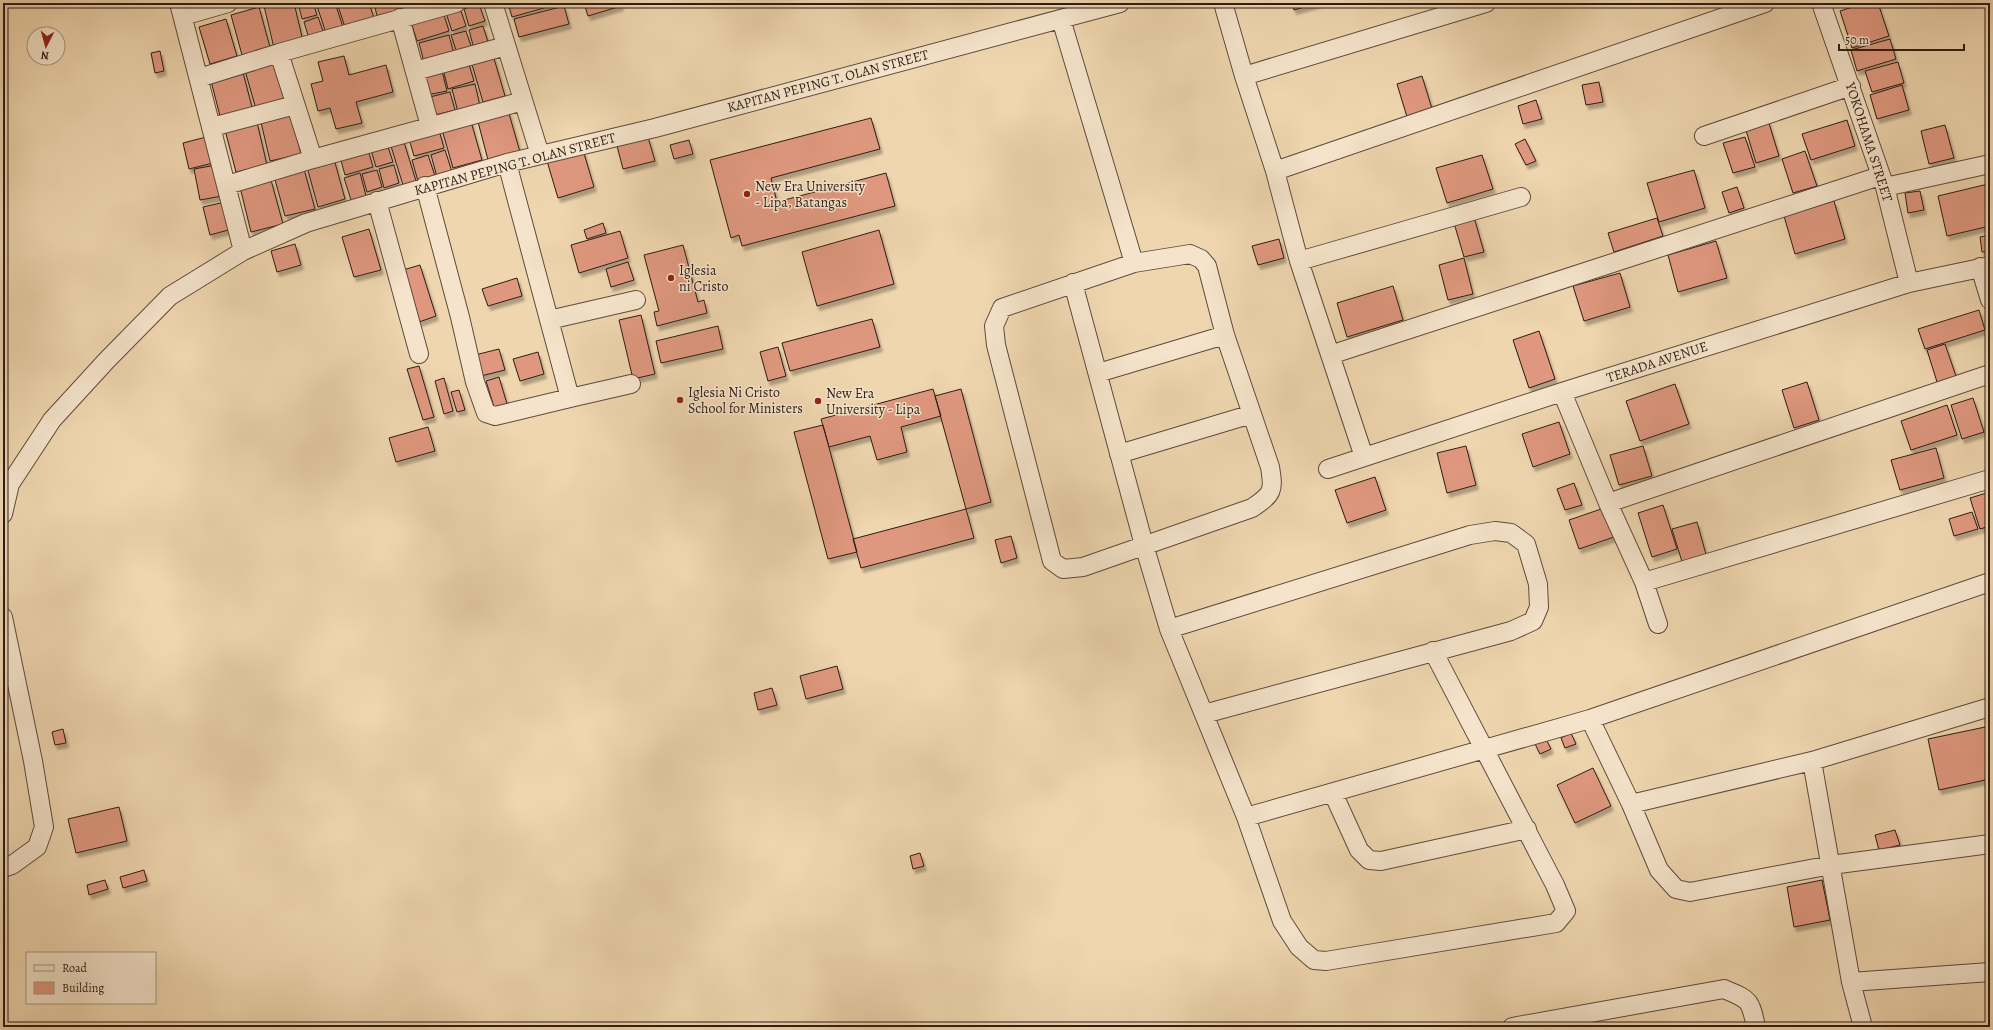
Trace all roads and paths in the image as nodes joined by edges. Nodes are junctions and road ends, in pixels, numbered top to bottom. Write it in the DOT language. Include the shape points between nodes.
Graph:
graph roads {
  1 [pos="228,3"];
  2 [pos="456,3"];
  3 [pos="493,3"];
  4 [pos="1120,3"];
  5 [pos="1223,3"];
  6 [pos="1486,3"];
  7 [pos="1765,3"];
  8 [pos="1821,3"];
  9 [pos="181,9"];
  10 [pos="400,18"];
  11 [pos="1061,19"];
  12 [pos="506,46"];
  13 [pos="279,53"];
  14 [pos="415,71"];
  15 [pos="1244,76"];
  16 [pos="199,78"];
  17 [pos="1851,86"];
  18 [pos="523,101"];
  19 [pos="295,105"];
  20 [pos="430,126"];
  21 [pos="212,127"];
  22 [pos="1704,136"];
  23 [pos="540,155"];
  24 [pos="313,159"];
  25 [pos="506,163"];
  26 [pos="1990,164"];
  27 [pos="1275,171"];
  28 [pos="1882,181"];
  29 [pos="227,185"];
  30 [pos="424,186"];
  31 [pos="1521,197"];
  32 [pos="377,201"];
  33 [pos="242,251"];
  34 [pos="1299,261"];
  35 [pos="1134,263"];
  36 [pos="1985,266"];
  37 [pos="1073,283"];
  38 [pos="1909,283"];
  39 [pos="636,300"];
  40 [pos="1990,300"];
  41 [pos="549,320"];
  42 [pos="1225,335"];
  43 [pos="419,354"];
  44 [pos="1330,355"];
  45 [pos="1098,373"];
  46 [pos="1990,374"];
  47 [pos="631,384"];
  48 [pos="1562,392"];
  49 [pos="570,398"];
  50 [pos="1252,414"];
  51 [pos="1119,454"];
  52 [pos="1364,457"];
  53 [pos="1328,469"];
  54 [pos="1990,479"];
  55 [pos="1608,503"];
  56 [pos="3,514"];
  57 [pos="1144,545"];
  58 [pos="1644,582"];
  59 [pos="1990,582"];
  60 [pos="3,617"];
  61 [pos="1658,624"];
  62 [pos="1170,629"];
  63 [pos="1433,651"];
  64 [pos="1990,707"];
  65 [pos="1204,714"];
  66 [pos="1590,720"];
  67 [pos="1484,750"];
  68 [pos="1812,761"];
  69 [pos="1333,793"];
  70 [pos="1631,804"];
  71 [pos="1246,817"];
  72 [pos="1527,829"];
  73 [pos="1990,844"];
  74 [pos="1831,865"];
  75 [pos="3,868"];
  76 [pos="1990,972"];
  77 [pos="1851,982"];
  78 [pos="1512,1027"];
  79 [pos="1756,1027"];
  80 [pos="1863,1027"];
  1 -- 9 [label="street"];
  2 -- 10 [label="street"];
  3 -- 12 [label="street"];
  4 -- 11 [label="street, KAPITAN PEPING T. OLAN STREET"];
  5 -- 15 [label="street"];
  6 -- 15 [label="street"];
  7 -- 27 [label="street"];
  8 -- 17 [label="street, YOKOHAMA STREET"];
  9 -- 16 [label="street"];
  10 -- 13 [label="street"];
  10 -- 14 [label="street"];
  11 -- 23 [label="street, KAPITAN PEPING T. OLAN STREET" via="678,122"];
  11 -- 35 [label="street"];
  12 -- 14 [label="street"];
  12 -- 18 [label="street"];
  13 -- 16 [label="street"];
  13 -- 19 [label="street"];
  14 -- 20 [label="street"];
  15 -- 27 [label="street"];
  16 -- 21 [label="street"];
  17 -- 22 [label="street"];
  17 -- 28 [label="street, YOKOHAMA STREET"];
  18 -- 20 [label="street"];
  18 -- 23 [label="street"];
  19 -- 21 [label="street"];
  19 -- 24 [label="street"];
  20 -- 24 [label="street"];
  21 -- 29 [label="street"];
  23 -- 25 [label="street, KAPITAN PEPING T. OLAN STREET"];
  24 -- 29 [label="street"];
  25 -- 30 [label="street, KAPITAN PEPING T. OLAN STREET"];
  25 -- 41 [label="street"];
  26 -- 28 [label="street"];
  27 -- 34 [label="street"];
  28 -- 38 [label="street, YOKOHAMA STREET"];
  28 -- 44 [label="street"];
  29 -- 33 [label="street"];
  30 -- 32 [label="street, KAPITAN PEPING T. OLAN STREET"];
  30 -- 49 [label="street" via="475,382 486,413 495,416"];
  31 -- 34 [label="street"];
  32 -- 33 [label="street, KAPITAN PEPING T. OLAN STREET" via="306,223"];
  32 -- 43 [label="street"];
  33 -- 56 [label="street, KAPITAN PEPING T. OLAN STREET" via="170,296 57,414 10,484"];
  34 -- 44 [label="street"];
  35 -- 37 [label="street"];
  35 -- 42 [label="street" via="1190,254 1201,259 1207,266"];
  36 -- 38 [label="street, TERADA AVENUE"];
  36 -- 40 [label="street"];
  37 -- 45 [label="street"];
  37 -- 57 [label="street" via="1002,308 994,326 996,345 1052,561 1063,569 1083,567"];
  38 -- 48 [label="street, TERADA AVENUE"];
  39 -- 41 [label="street"];
  41 -- 49 [label="street"];
  42 -- 45 [label="street"];
  42 -- 50 [label="street"];
  44 -- 52 [label="street"];
  45 -- 51 [label="street"];
  46 -- 55 [label="street"];
  47 -- 49 [label="street"];
  48 -- 52 [label="street, TERADA AVENUE"];
  48 -- 55 [label="street"];
  50 -- 51 [label="street"];
  50 -- 57 [label="street" via="1270,467 1273,487 1267,498 1252,508"];
  51 -- 57 [label="street"];
  52 -- 53 [label="street, TERADA AVENUE"];
  54 -- 58 [label="street"];
  55 -- 58 [label="street"];
  57 -- 62 [label="street"];
  58 -- 61 [label="street"];
  59 -- 66 [label="street"];
  60 -- 75 [label="street" via="44,827 37,847 12,865"];
  62 -- 63 [label="street" via="1470,535 1495,531 1511,533 1526,544 1538,584 1539,607 1533,621 1511,631"];
  62 -- 65 [label="street"];
  63 -- 65 [label="street"];
  63 -- 67 [label="street"];
  64 -- 68 [label="street"];
  65 -- 71 [label="street"];
  66 -- 67 [label="street"];
  66 -- 70 [label="street"];
  67 -- 69 [label="street"];
  67 -- 72 [label="street"];
  68 -- 70 [label="street"];
  68 -- 74 [label="street"];
  69 -- 71 [label="street"];
  69 -- 72 [label="street" via="1358,850 1370,860 1381,861"];
  70 -- 74 [label="street" via="1658,870 1676,889 1690,892"];
  71 -- 72 [label="street" via="1282,922 1304,952 1314,960 1326,961 1556,923 1566,911 1556,885"];
  73 -- 74 [label="street"];
  74 -- 77 [label="street"];
  76 -- 77 [label="street"];
  77 -- 80 [label="street"];
  78 -- 79 [label="street" via="1724,989 1745,998 1752,1009"];
}
